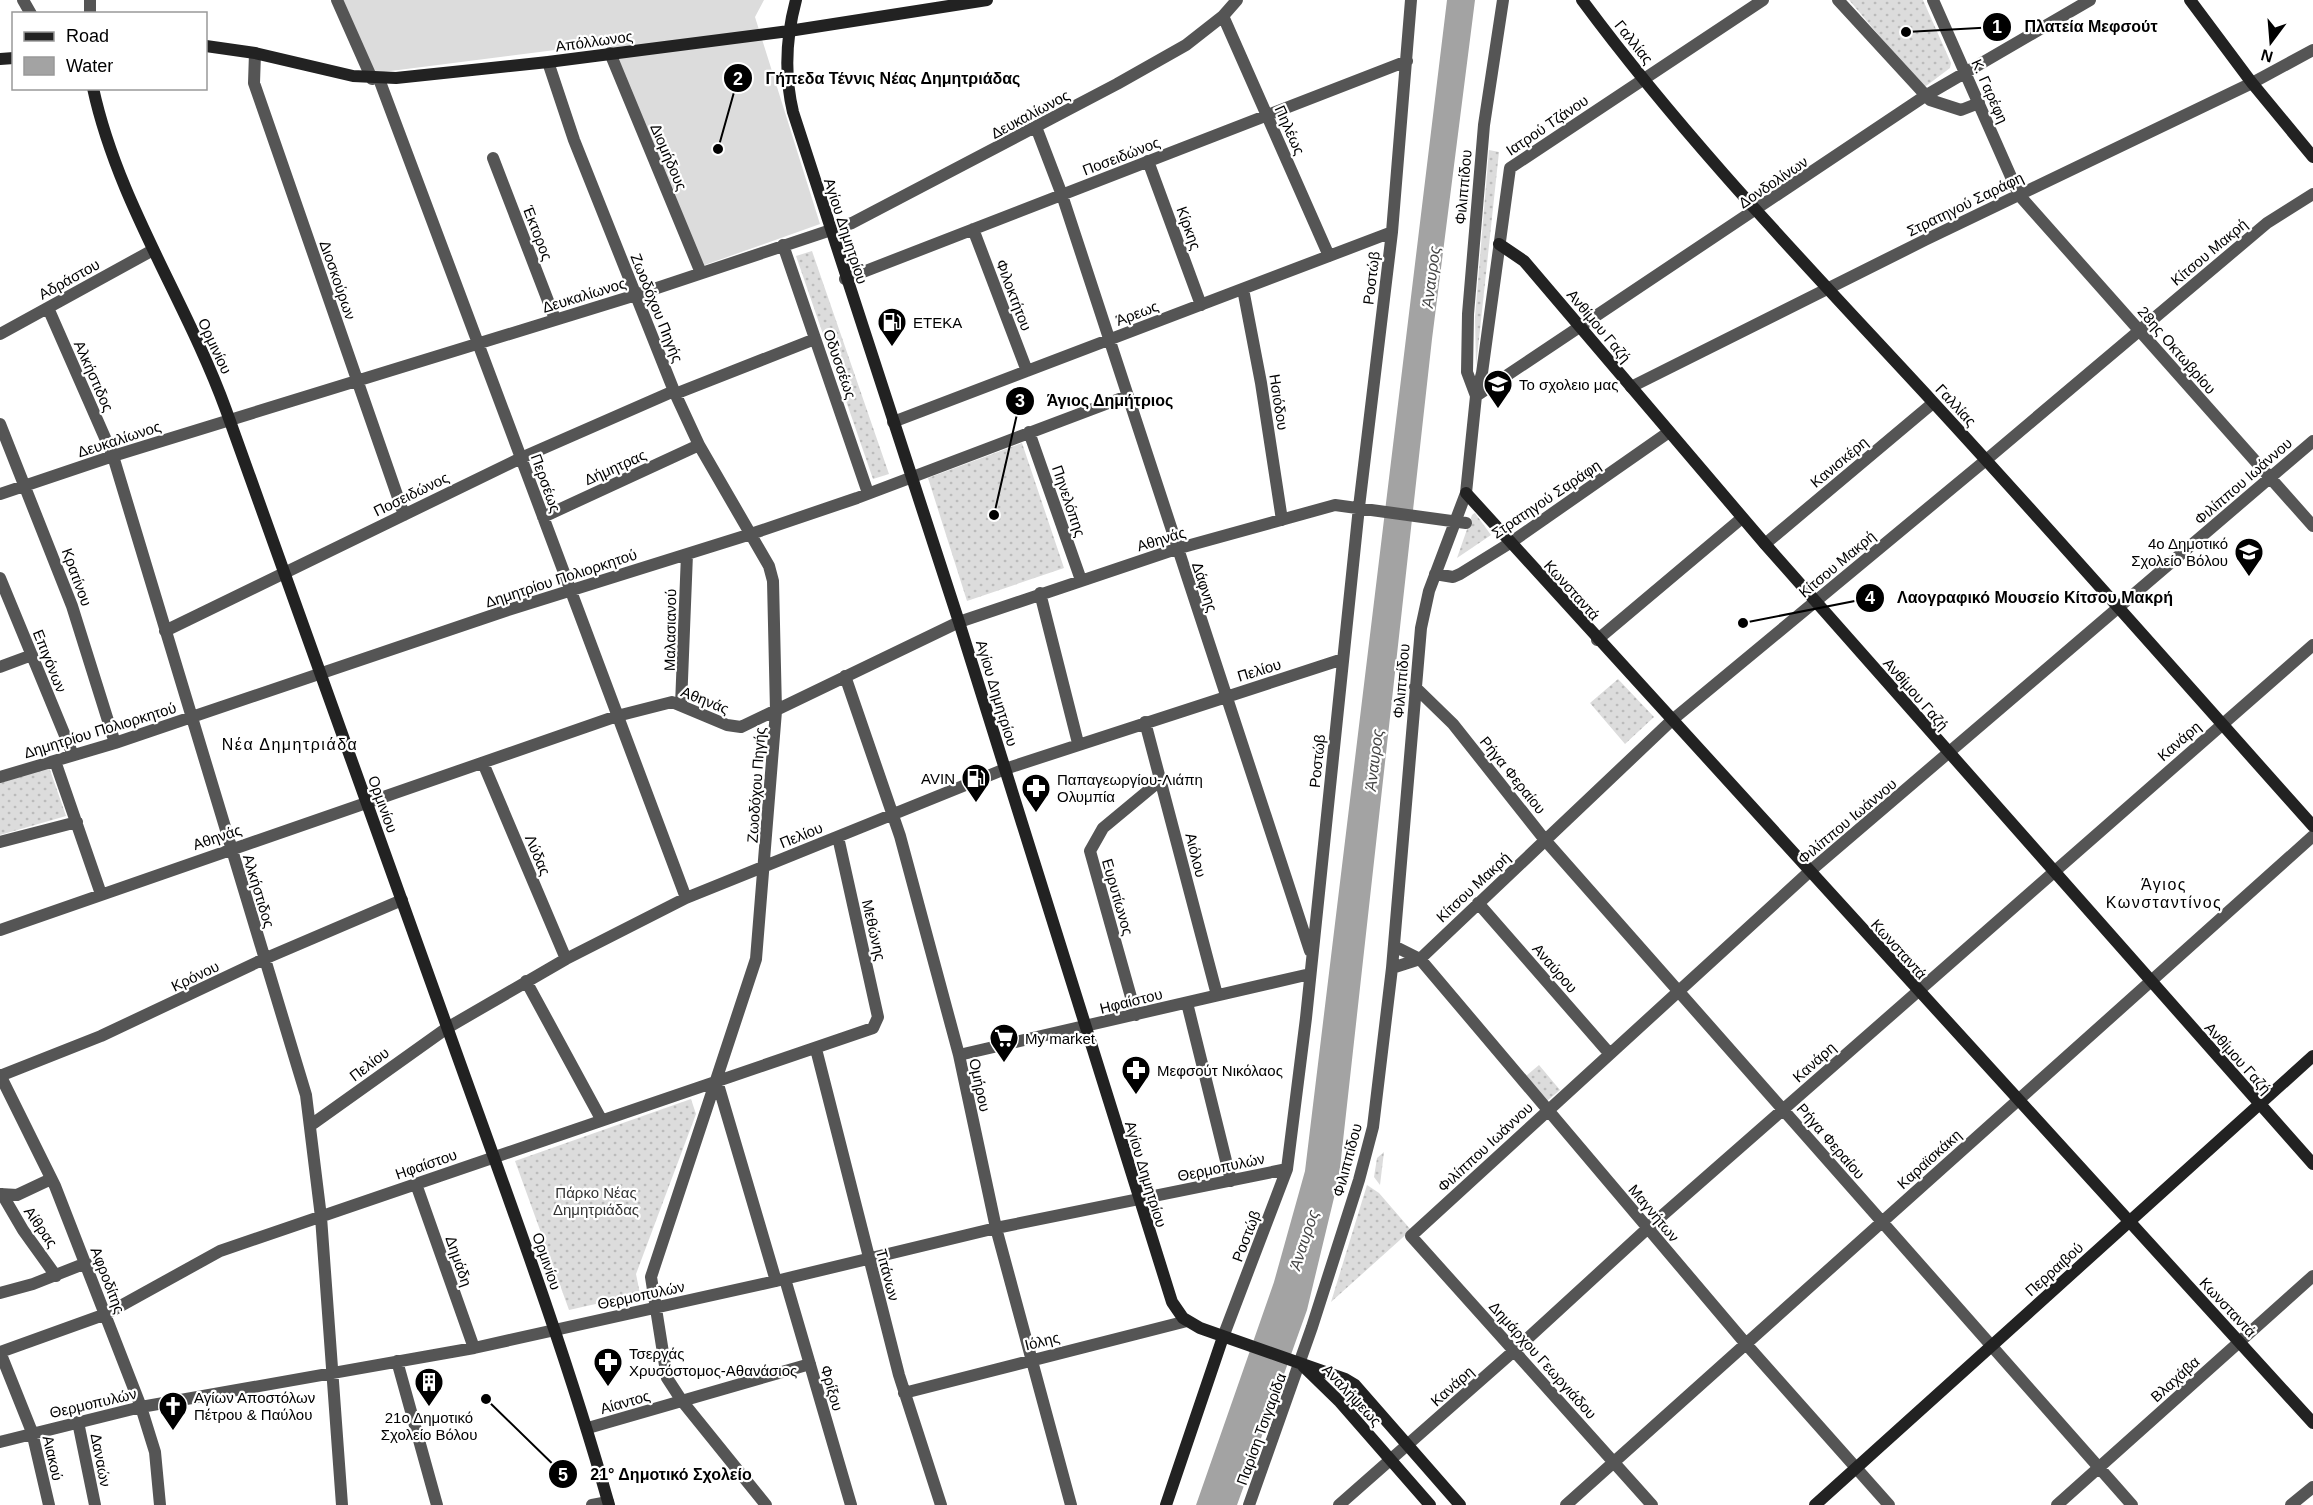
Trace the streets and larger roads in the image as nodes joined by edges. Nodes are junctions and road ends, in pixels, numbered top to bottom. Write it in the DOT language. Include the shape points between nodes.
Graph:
graph roads {
  1 [pos="337,0"];
  2 [pos="796,0"];
  3 [pos="987,0"];
  4 [pos="1237,0"];
  5 [pos="1411,0"];
  6 [pos="1503,0"];
  7 [pos="1582,0"];
  8 [pos="1763,0"];
  9 [pos="1838,0"];
  10 [pos="1934,0"];
  11 [pos="2090,0"];
  12 [pos="2190,0"];
  13 [pos="1223,16"];
  14 [pos="789,31"];
  15 [pos="207,46"];
  16 [pos="2313,50"];
  17 [pos="255,53"];
  18 [pos="610,53"];
  19 [pos="1407,61"];
  20 [pos="548,62"];
  21 [pos="1965,72"];
  22 [pos="375,79"];
  23 [pos="1644,79"];
  24 [pos="2252,82"];
  25 [pos="93,90"];
  26 [pos="1926,96"];
  27 [pos="1979,103"];
  28 [pos="1267,115"];
  29 [pos="1036,127"];
  30 [pos="2313,157"];
  31 [pos="493,158"];
  32 [pos="1148,161"];
  33 [pos="2313,194"];
  34 [pos="1062,195"];
  35 [pos="2019,195"];
  36 [pos="1758,211"];
  37 [pos="974,229"];
  38 [pos="829,230"];
  39 [pos="1392,232"];
  40 [pos="1499,244"];
  41 [pos="783,245"];
  42 [pos="153,250"];
  43 [pos="1329,256"];
  44 [pos="701,273"];
  45 [pos="845,279"];
  46 [pos="1243,289"];
  47 [pos="1829,289"];
  48 [pos="636,295"];
  49 [pos="1201,305"];
  50 [pos="48,308"];
  51 [pos="555,320"];
  52 [pos="1581,327"];
  53 [pos="2140,330"];
  54 [pos="0,334"];
  55 [pos="815,339"];
  56 [pos="1110,340"];
  57 [pos="478,344"];
  58 [pos="1027,371"];
  59 [pos="358,381"];
  60 [pos="1631,387"];
  61 [pos="675,393"];
  62 [pos="1127,396"];
  63 [pos="1476,396"];
  64 [pos="1933,403"];
  65 [pos="230,420"];
  66 [pos="893,422"];
  67 [pos="0,424"];
  68 [pos="1029,432"];
  69 [pos="1670,432"];
  70 [pos="2313,441"];
  71 [pos="699,445"];
  72 [pos="113,456"];
  73 [pos="521,458"];
  74 [pos="1986,460"];
  75 [pos="910,477"];
  76 [pos="2270,478"];
  77 [pos="26,485"];
  78 [pos="868,493"];
  79 [pos="1466,493"];
  80 [pos="0,494"];
  81 [pos="1359,507"];
  82 [pos="404,515"];
  83 [pos="543,517"];
  84 [pos="1742,518"];
  85 [pos="1282,520"];
  86 [pos="1461,523"];
  87 [pos="2313,526"];
  88 [pos="751,534"];
  89 [pos="1509,543"];
  90 [pos="1765,544"];
  91 [pos="1176,549"];
  92 [pos="687,554"];
  93 [pos="284,573"];
  94 [pos="1435,574"];
  95 [pos="0,578"];
  96 [pos="1081,580"];
  97 [pos="570,590"];
  98 [pos="1041,593"];
  99 [pos="1815,601"];
  100 [pos="2118,608"];
  101 [pos="959,622"];
  102 [pos="165,630"];
  103 [pos="1597,639"];
  104 [pos="2313,645"];
  105 [pos="32,655"];
  106 [pos="1343,659"];
  107 [pos="0,667"];
  108 [pos="321,673"];
  109 [pos="845,676"];
  110 [pos="1415,687"];
  111 [pos="1225,696"];
  112 [pos="681,705"];
  113 [pos="776,711"];
  114 [pos="617,716"];
  115 [pos="191,718"];
  116 [pos="1671,721"];
  117 [pos="1145,722"];
  118 [pos="2222,724"];
  119 [pos="115,743"];
  120 [pos="1078,743"];
  121 [pos="1948,754"];
  122 [pos="73,755"];
  123 [pos="55,760"];
  124 [pos="483,763"];
  125 [pos="1005,769"];
  126 [pos="0,777"];
  127 [pos="1162,779"];
  128 [pos="367,802"];
  129 [pos="893,813"];
  130 [pos="76,822"];
  131 [pos="2313,826"];
  132 [pos="2313,836"];
  133 [pos="838,837"];
  134 [pos="1545,840"];
  135 [pos="0,842"];
  136 [pos="230,848"];
  137 [pos="766,865"];
  138 [pos="2052,871"];
  139 [pos="1809,872"];
  140 [pos="101,894"];
  141 [pos="686,898"];
  142 [pos="402,900"];
  143 [pos="1478,903"];
  144 [pos="0,930"];
  145 [pos="1394,946"];
  146 [pos="1311,955"];
  147 [pos="264,959"];
  148 [pos="566,959"];
  149 [pos="1420,959"];
  150 [pos="1392,968"];
  151 [pos="1310,974"];
  152 [pos="526,981"];
  153 [pos="2150,982"];
  154 [pos="1677,991"];
  155 [pos="1917,991"];
  156 [pos="1216,995"];
  157 [pos="1187,1003"];
  158 [pos="1136,1016"];
  159 [pos="447,1028"];
  160 [pos="873,1028"];
  161 [pos="1086,1028"];
  162 [pos="816,1049"];
  163 [pos="1610,1053"];
  164 [pos="958,1055"];
  165 [pos="2313,1056"];
  166 [pos="0,1076"];
  167 [pos="717,1080"];
  168 [pos="2017,1101"];
  169 [pos="2259,1104"];
  170 [pos="1783,1109"];
  171 [pos="1548,1110"];
  172 [pos="601,1119"];
  173 [pos="311,1125"];
  174 [pos="495,1156"];
  175 [pos="2313,1164"];
  176 [pos="1287,1168"];
  177 [pos="51,1179"];
  178 [pos="1231,1181"];
  179 [pos="416,1184"];
  180 [pos="1,1194"];
  181 [pos="1138,1199"];
  182 [pos="321,1217"];
  183 [pos="1882,1222"];
  184 [pos="2129,1222"];
  185 [pos="996,1228"];
  186 [pos="1648,1228"];
  187 [pos="1411,1236"];
  188 [pos="869,1259"];
  189 [pos="86,1263"];
  190 [pos="56,1275"];
  191 [pos="2313,1276"];
  192 [pos="780,1280"];
  193 [pos="0,1293"];
  194 [pos="654,1307"];
  195 [pos="106,1314"];
  196 [pos="1187,1321"];
  197 [pos="555,1329"];
  198 [pos="1227,1338"];
  199 [pos="2240,1342"];
  200 [pos="1746,1344"];
  201 [pos="1993,1345"];
  202 [pos="474,1348"];
  203 [pos="1515,1350"];
  204 [pos="0,1352"];
  205 [pos="1030,1360"];
  206 [pos="398,1361"];
  207 [pos="1298,1362"];
  208 [pos="810,1364"];
  209 [pos="333,1374"];
  210 [pos="904,1393"];
  211 [pos="682,1401"];
  212 [pos="141,1407"];
  213 [pos="78,1422"];
  214 [pos="2313,1423"];
  215 [pos="588,1428"];
  216 [pos="32,1432"];
  217 [pos="0,1442"];
  218 [pos="1408,1445"];
  219 [pos="1391,1460"];
  220 [pos="1614,1462"];
  221 [pos="2099,1467"];
  222 [pos="1856,1468"];
  223 [pos="2313,1487"];
  224 [pos="609,1503"];
  225 [pos="49,1505"];
  226 [pos="95,1505"];
  227 [pos="160,1505"];
  228 [pos="342,1505"];
  229 [pos="437,1505"];
  230 [pos="592,1505"];
  231 [pos="766,1505"];
  232 [pos="851,1505"];
  233 [pos="941,1505"];
  234 [pos="1071,1505"];
  235 [pos="1166,1505"];
  236 [pos="1249,1505"];
  237 [pos="1339,1505"];
  238 [pos="1430,1505"];
  239 [pos="1460,1505"];
  240 [pos="1566,1505"];
  241 [pos="1652,1505"];
  242 [pos="1815,1505"];
  243 [pos="1889,1505"];
  244 [pos="2057,1505"];
  245 [pos="2132,1505"];
  246 [pos="2291,1505"];
  1 -- 22 [label="street, Περσέως"];
  2 -- 14 [label="street, Αγίου Δημητρίου"];
  3 -- 14 [label="street, Απόλλωνος"];
  4 -- 13 [label="street, Δευκαλίωνος"];
  5 -- 19 [label="street, Ροστώβ"];
  6 -- 63 [label="street, Φιλιππίδου" via="1484,124 1467,326 1467,372"];
  7 -- 23 [label="street, Γαλλίας"];
  8 -- 23 [label="street, Ιατρού Τζάνου"];
  9 -- 26 [label="street"];
  10 -- 21 [label="street, Κ. Γαρέφη"];
  11 -- 21 [label="street, Δονδολίνων"];
  12 -- 24 [label="street"];
  13 -- 28 [label="street, Πηλέως"];
  13 -- 29 [label="street, Δευκαλίωνος" via="1186,45"];
  14 -- 18 [label="street, Απόλλωνος"];
  14 -- 38 [label="street, Αγίου Δημητρίου" via="790,99"];
  15 -- 17 [label="street, Απόλλωνος"];
  16 -- 24 [label="street, Στρατηγού Σαράφη"];
  17 -- 22 [label="street, Απόλλωνος"];
  17 -- 59 [label="street, Διοσκούρων" via="254,83"];
  18 -- 20 [label="street, Απόλλωνος"];
  18 -- 44 [label="street, Διομήδους"];
  19 -- 28 [label="street, Ποσειδώνος"];
  19 -- 39 [label="street, Ροστώβ"];
  20 -- 22 [label="street, Απόλλωνος"];
  20 -- 48 [label="street, Ζωοδόχου Πηγής" via="574,140"];
  21 -- 26 [label="street, Δονδολίνων"];
  21 -- 27 [label="street, Κ. Γαρέφη"];
  22 -- 57 [label="street, Περσέως"];
  23 -- 36 [label="street, Γαλλίας"];
  23 -- 40 [label="street, Ιατρού Τζάνου" via="1510,168"];
  24 -- 30 [label="street"];
  24 -- 35 [label="street, Στρατηγού Σαράφη"];
  25 -- 42 [label="street, Ορμινίου" via="119,177"];
  26 -- 27 [label="street" via="1961,110"];
  26 -- 36 [label="street, Δονδολίνων"];
  27 -- 35 [label="street, Κ. Γαρέφη"];
  28 -- 32 [label="street, Ποσειδώνος"];
  28 -- 43 [label="street, Πηλέως"];
  29 -- 34 [label="street, Δάφνης"];
  29 -- 38 [label="street, Δευκαλίωνος" via="877,212"];
  31 -- 51 [label="street, Έκτορος"];
  32 -- 34 [label="street, Ποσειδώνος"];
  32 -- 49 [label="street, Κίρκης"];
  33 -- 53 [label="street, Κίτσου Μακρή" via="2267,223"];
  34 -- 37 [label="street, Ποσειδώνος"];
  34 -- 56 [label="street, Δάφνης"];
  35 -- 47 [label="street, Στρατηγού Σαράφη"];
  35 -- 53 [label="street, 28ης Οκτωβρίου"];
  36 -- 47 [label="street, Γαλλίας"];
  36 -- 52 [label="street, Δονδολίνων"];
  37 -- 45 [label="street, Ποσειδώνος"];
  37 -- 58 [label="street, Φιλοκτήτου"];
  38 -- 41 [label="street, Δευκαλίωνος"];
  38 -- 45 [label="street, Αγίου Δημητρίου"];
  39 -- 43 [label="street, Άρεως"];
  39 -- 81 [label="street, Ροστώβ"];
  40 -- 52 [label="street, Ανθίμου Γαζή" via="1524,261"];
  40 -- 63 [label="street, Ιατρού Τζάνου"];
  41 -- 44 [label="street, Δευκαλίωνος"];
  41 -- 55 [label="street, Οδυσσέως"];
  42 -- 50 [label="street, Αδράστου"];
  42 -- 65 [label="street, Ορμινίου"];
  43 -- 46 [label="street, Άρεως"];
  44 -- 48 [label="street, Δευκαλίωνος"];
  45 -- 66 [label="street, Αγίου Δημητρίου"];
  46 -- 49 [label="street, Άρεως"];
  46 -- 85 [label="street, Ησιόδου"];
  47 -- 60 [label="street, Στρατηγού Σαράφη"];
  47 -- 64 [label="street, Γαλλίας"];
  48 -- 51 [label="street, Δευκαλίωνος"];
  48 -- 61 [label="street, Ζωοδόχου Πηγής"];
  49 -- 56 [label="street, Άρεως"];
  50 -- 54 [label="street, Αδράστου"];
  50 -- 72 [label="street, Αλκήστιδος"];
  51 -- 57 [label="street, Δευκαλίωνος"];
  52 -- 60 [label="street, Ανθίμου Γαζή"];
  52 -- 63 [label="street, Δονδολίνων"];
  53 -- 74 [label="street, Κίτσου Μακρή"];
  53 -- 76 [label="street, 28ης Οκτωβρίου"];
  55 -- 61 [label="street, Ποσειδώνος"];
  55 -- 78 [label="street, Οδυσσέως"];
  56 -- 58 [label="street, Άρεως"];
  56 -- 62 [label="street, Δάφνης"];
  57 -- 59 [label="street, Δευκαλίωνος"];
  57 -- 73 [label="street, Περσέως"];
  58 -- 66 [label="street, Άρεως"];
  59 -- 65 [label="street, Δευκαλίωνος"];
  59 -- 82 [label="street, Διοσκούρων"];
  60 -- 69 [label="street, Ανθίμου Γαζή"];
  61 -- 71 [label="street, Ζωοδόχου Πηγής"];
  61 -- 73 [label="street, Ποσειδώνος"];
  62 -- 68 [label="street, Δημητρίου Πολιορκητού"];
  62 -- 91 [label="street, Δάφνης"];
  63 -- 79 [label="street, Φιλιππίδου"];
  64 -- 74 [label="street, Γαλλίας"];
  64 -- 90 [label="street, Κανισκέρη"];
  65 -- 72 [label="street, Δευκαλίωνος"];
  65 -- 93 [label="street, Ορμινίου"];
  66 -- 75 [label="street, Αγίου Δημητρίου"];
  67 -- 77 [label="street, Κρατίνου"];
  68 -- 75 [label="street, Δημητρίου Πολιορκητού"];
  68 -- 96 [label="street, Πηνελόπης"];
  69 -- 84 [label="street, Ανθίμου Γαζή"];
  69 -- 89 [label="street, Στρατηγού Σαράφη"];
  70 -- 76 [label="street, Φιλίππου Ιωάννου"];
  71 -- 83 [label="street, Δήμητρας"];
  71 -- 88 [label="street, Ζωοδόχου Πηγής"];
  72 -- 77 [label="street, Δευκαλίωνος"];
  72 -- 102 [label="street, Αλκήστιδος"];
  73 -- 82 [label="street, Ποσειδώνος"];
  73 -- 83 [label="street, Περσέως"];
  74 -- 99 [label="street, Κίτσου Μακρή"];
  74 -- 100 [label="street, Γαλλίας"];
  75 -- 78 [label="street, Δημητρίου Πολιορκητού"];
  75 -- 101 [label="street, Αγίου Δημητρίου"];
  76 -- 87 [label="street, 28ης Οκτωβρίου"];
  76 -- 100 [label="street, Φιλίππου Ιωάννου"];
  77 -- 80 [label="street, Δευκαλίωνος"];
  77 -- 119 [label="street, Κρατίνου" via="72,606"];
  78 -- 88 [label="street, Δημητρίου Πολιορκητού"];
  79 -- 86 [label="street, Φιλιππίδου"];
  79 -- 89 [label="street, Κωνσταντά"];
  81 -- 85 [label="street, Αθηνάς" via="1335,506"];
  81 -- 86 [label="street, Αθηνάς"];
  81 -- 106 [label="street, Ροστώβ"];
  82 -- 93 [label="street, Ποσειδώνος"];
  83 -- 97 [label="street, Περσέως"];
  84 -- 90 [label="street, Ανθίμου Γαζή"];
  84 -- 103 [label="street"];
  85 -- 91 [label="street, Αθηνάς"];
  86 -- 94 [label="street, Φιλιππίδου"];
  88 -- 92 [label="street, Δημητρίου Πολιορκητού"];
  88 -- 113 [label="street, Ζωοδόχου Πηγής" via="773,581"];
  89 -- 94 [label="street, Στρατηγού Σαράφη" via="1453,577"];
  89 -- 103 [label="street, Κωνσταντά"];
  90 -- 99 [label="street, Ανθίμου Γαζή"];
  91 -- 96 [label="street, Αθηνάς"];
  91 -- 111 [label="street, Δάφνης"];
  92 -- 97 [label="street, Δημητρίου Πολιορκητού"];
  92 -- 112 [label="street, Μαλασιανού"];
  93 -- 102 [label="street, Ποσειδώνος"];
  93 -- 108 [label="street, Ορμινίου"];
  94 -- 110 [label="street, Φιλιππίδου" via="1421,628"];
  95 -- 105 [label="street, Επιγόνων"];
  96 -- 98 [label="street, Αθηνάς"];
  97 -- 108 [label="street, Δημητρίου Πολιορκητού"];
  97 -- 114 [label="street, Περσέως"];
  98 -- 101 [label="street, Αθηνάς"];
  98 -- 120 [label="street"];
  99 -- 116 [label="street, Κίτσου Μακρή"];
  99 -- 121 [label="street, Ανθίμου Γαζή"];
  100 -- 118 [label="street, Γαλλίας"];
  100 -- 121 [label="street, Φιλίππου Ιωάννου"];
  101 -- 109 [label="street, Αθηνάς"];
  101 -- 125 [label="street, Αγίου Δημητρίου"];
  102 -- 115 [label="street, Αλκήστιδος"];
  103 -- 116 [label="street, Κωνσταντά"];
  104 -- 118 [label="street, Κανάρη"];
  105 -- 107 [label="street"];
  105 -- 122 [label="street, Επιγόνων"];
  106 -- 111 [label="street, Πελίου"];
  106 -- 146 [label="street, Ροστώβ"];
  108 -- 115 [label="street, Δημητρίου Πολιορκητού"];
  108 -- 128 [label="street, Ορμινίου"];
  109 -- 113 [label="street, Αθηνάς"];
  109 -- 129 [label="street, Ομήρου"];
  110 -- 134 [label="street, Ρήγα Φεραίου" via="1453,724"];
  110 -- 145 [label="street, Φιλιππίδου"];
  111 -- 117 [label="street, Πελίου"];
  111 -- 146 [label="street, Δάφνης"];
  112 -- 113 [label="street, Αθηνάς" via="733,727"];
  112 -- 114 [label="street, Αθηνάς" via="668,702"];
  113 -- 137 [label="street, Ζωοδόχου Πηγής"];
  114 -- 124 [label="street, Αθηνάς"];
  114 -- 141 [label="street, Περσέως"];
  115 -- 119 [label="street, Δημητρίου Πολιορκητού"];
  115 -- 136 [label="street, Αλκήστιδος"];
  116 -- 134 [label="street, Κίτσου Μακρή"];
  116 -- 139 [label="street, Κωνσταντά"];
  117 -- 120 [label="street, Πελίου"];
  117 -- 127 [label="street, Αιόλου"];
  118 -- 131 [label="street, Γαλλίας"];
  118 -- 138 [label="street, Κανάρη"];
  119 -- 122 [label="street, Δημητρίου Πολιορκητού"];
  120 -- 125 [label="street, Πελίου"];
  121 -- 138 [label="street, Ανθίμου Γαζή"];
  121 -- 139 [label="street, Φιλίππου Ιωάννου"];
  122 -- 123 [label="street, Δημητρίου Πολιορκητού"];
  123 -- 126 [label="street, Δημητρίου Πολιορκητού"];
  123 -- 130 [label="street"];
  124 -- 128 [label="street, Αθηνάς"];
  124 -- 148 [label="street, Λύδας"];
  125 -- 129 [label="street, Πελίου"];
  125 -- 161 [label="street, Αγίου Δημητρίου"];
  127 -- 156 [label="street, Αιόλου"];
  127 -- 158 [label="street, Ευρυτίωνος" via="1103,828 1090,851"];
  128 -- 136 [label="street, Αθηνάς"];
  128 -- 142 [label="street, Ορμινίου"];
  129 -- 133 [label="street, Πελίου"];
  129 -- 164 [label="street, Ομήρου"];
  130 -- 135 [label="street"];
  130 -- 140 [label="street"];
  132 -- 153 [label="street, Καραϊσκάκη"];
  133 -- 137 [label="street, Πελίου"];
  133 -- 160 [label="street, Μεθώνης" via="878,1017"];
  134 -- 143 [label="street, Κίτσου Μακρή"];
  134 -- 154 [label="street, Ρήγα Φεραίου"];
  136 -- 140 [label="street, Αθηνάς"];
  136 -- 147 [label="street, Αλκήστιδος"];
  137 -- 141 [label="street, Πελίου"];
  137 -- 167 [label="street, Ζωοδόχου Πηγής" via="756,959"];
  138 -- 153 [label="street, Ανθίμου Γαζή"];
  138 -- 155 [label="street, Κανάρη"];
  139 -- 154 [label="street, Φιλίππου Ιωάννου"];
  139 -- 155 [label="street, Κωνσταντά"];
  140 -- 144 [label="street, Αθηνάς"];
  141 -- 148 [label="street, Πελίου"];
  142 -- 147 [label="street, Κρόνου"];
  142 -- 159 [label="street, Ορμινίου"];
  143 -- 149 [label="street, Κίτσου Μακρή"];
  143 -- 163 [label="street, Αναύρου"];
  145 -- 149 [label="street, Μαγνήτων"];
  145 -- 150 [label="street, Φιλιππίδου"];
  146 -- 151 [label="street, Ροστώβ"];
  147 -- 166 [label="street, Κρόνου" via="111,1031"];
  147 -- 173 [label="street, Αλκήστιδος" via="298,1067"];
  148 -- 152 [label="street, Πελίου"];
  149 -- 150 [label="street, Κίτσου Μακρή"];
  149 -- 171 [label="street, Μαγνήτων"];
  150 -- 207 [label="street, Φιλιππίδου" via="1369,1146"];
  151 -- 156 [label="street, Ηφαίστου"];
  151 -- 176 [label="street, Ροστώβ"];
  152 -- 159 [label="street, Πελίου"];
  152 -- 172 [label="street"];
  153 -- 168 [label="street, Καραϊσκάκη"];
  153 -- 169 [label="street, Ανθίμου Γαζή"];
  154 -- 163 [label="street, Φιλίππου Ιωάννου"];
  154 -- 170 [label="street, Ρήγα Φεραίου"];
  155 -- 168 [label="street, Κωνσταντά"];
  155 -- 170 [label="street, Κανάρη"];
  156 -- 157 [label="street, Ηφαίστου"];
  157 -- 158 [label="street, Ηφαίστου"];
  157 -- 178 [label="street"];
  158 -- 161 [label="street, Ηφαίστου"];
  159 -- 173 [label="street, Πελίου"];
  159 -- 174 [label="street, Ορμινίου"];
  160 -- 162 [label="street, Ηφαίστου"];
  161 -- 164 [label="street, Ηφαίστου"];
  161 -- 181 [label="street, Αγίου Δημητρίου"];
  162 -- 167 [label="street, Ηφαίστου"];
  162 -- 188 [label="street, Τιτάνων"];
  163 -- 171 [label="street, Φιλίππου Ιωάννου"];
  164 -- 185 [label="street, Ομήρου"];
  165 -- 169 [label="street, Περραιβού"];
  166 -- 177 [label="street, Αφροδίτης"];
  167 -- 172 [label="street, Ηφαίστου"];
  167 -- 192 [label="street, Φρίξου"];
  167 -- 194 [label="street, Ζωοδόχου Πηγής" via="652,1269"];
  168 -- 183 [label="street, Καραϊσκάκη"];
  168 -- 184 [label="street, Κωνσταντά"];
  169 -- 175 [label="street, Ανθίμου Γαζή"];
  169 -- 184 [label="street, Περραιβού"];
  170 -- 183 [label="street, Ρήγα Φεραίου"];
  170 -- 186 [label="street, Κανάρη"];
  171 -- 186 [label="street, Μαγνήτων"];
  171 -- 187 [label="street, Φιλίππου Ιωάννου"];
  172 -- 174 [label="street, Ηφαίστου"];
  173 -- 182 [label="street, Αλκήστιδος"];
  174 -- 179 [label="street, Ηφαίστου"];
  174 -- 197 [label="street, Ορμινίου"];
  176 -- 178 [label="street, Θερμοπυλών"];
  176 -- 198 [label="street, Ροστώβ"];
  177 -- 180 [label="street" via="17,1195"];
  177 -- 189 [label="street, Αφροδίτης"];
  178 -- 181 [label="street, Θερμοπυλών"];
  179 -- 182 [label="street, Ηφαίστου"];
  179 -- 202 [label="street, Δημάδη"];
  180 -- 190 [label="street, Αίθρας"];
  181 -- 185 [label="street, Θερμοπυλών"];
  181 -- 196 [label="street, Αγίου Δημητρίου" via="1172,1302"];
  182 -- 195 [label="street, Ηφαίστου" via="220,1251"];
  182 -- 209 [label="street, Αλκήστιδος"];
  183 -- 200 [label="street, Καραϊσκάκη"];
  183 -- 201 [label="street, Ρήγα Φεραίου"];
  184 -- 199 [label="street, Κωνσταντά"];
  184 -- 201 [label="street, Περραιβού"];
  185 -- 188 [label="street, Θερμοπυλών"];
  185 -- 205 [label="street, Ομήρου"];
  186 -- 200 [label="street, Μαγνήτων"];
  186 -- 203 [label="street, Κανάρη"];
  187 -- 203 [label="street, Δημάρχου Γεωργιάδου"];
  188 -- 192 [label="street, Θερμοπυλών"];
  188 -- 210 [label="street, Τιτάνων"];
  189 -- 190 [label="street"];
  189 -- 195 [label="street, Αφροδίτης"];
  190 -- 193 [label="street"];
  191 -- 199 [label="street, Βλαχάβα"];
  192 -- 194 [label="street, Θερμοπυλών"];
  192 -- 208 [label="street, Φρίξου"];
  194 -- 197 [label="street, Θερμοπυλών"];
  194 -- 211 [label="street, Ζωοδόχου Πηγής" via="664,1370"];
  195 -- 204 [label="street, Ηφαίστου"];
  195 -- 212 [label="street, Αφροδίτης"];
  196 -- 198 [label="street"];
  196 -- 205 [label="street, Ιόλης"];
  197 -- 202 [label="street, Θερμοπυλών"];
  197 -- 215 [label="street, Ορμινίου"];
  198 -- 207 [label="street"];
  198 -- 235 [label="street, Ροστώβ"];
  199 -- 214 [label="street, Κωνσταντά"];
  199 -- 221 [label="street, Βλαχάβα"];
  200 -- 220 [label="street, Καραϊσκάκη"];
  200 -- 222 [label="street, Μαγνήτων"];
  201 -- 221 [label="street, Ρήγα Φεραίου"];
  201 -- 222 [label="street, Περραιβού"];
  202 -- 206 [label="street, Θερμοπυλών"];
  203 -- 218 [label="street, Κανάρη"];
  203 -- 220 [label="street, Δημάρχου Γεωργιάδου"];
  204 -- 216 [label="street, Αιακού"];
  205 -- 210 [label="street, Ιόλης"];
  205 -- 234 [label="street, Ομήρου"];
  206 -- 209 [label="street, Θερμοπυλών"];
  206 -- 229 [label="street"];
  207 -- 218 [label="street, Αναλήψεως" via="1355,1385"];
  207 -- 219 [label="street, Αναλήψεως"];
  207 -- 236 [label="street, Παρίση Τσιγαρίδα"];
  208 -- 211 [label="street, Αίαντος"];
  208 -- 232 [label="street, Φρίξου"];
  209 -- 212 [label="street, Θερμοπυλών"];
  209 -- 228 [label="street, Αλκήστιδος"];
  210 -- 233 [label="street, Τιτάνων"];
  211 -- 215 [label="street, Αίαντος"];
  211 -- 231 [label="street, Ζωοδόχου Πηγής"];
  212 -- 213 [label="street, Θερμοπυλών"];
  212 -- 227 [label="street, Αφροδίτης" via="154,1452"];
  213 -- 216 [label="street, Θερμοπυλών"];
  213 -- 226 [label="street, Δαναών"];
  215 -- 224 [label="street, Ορμινίου"];
  216 -- 217 [label="street, Θερμοπυλών"];
  216 -- 225 [label="street, Αιακού"];
  218 -- 219 [label="street, Κανάρη"];
  218 -- 239 [label="street, Αναλήψεως"];
  219 -- 237 [label="street, Κανάρη"];
  219 -- 238 [label="street, Αναλήψεως"];
  220 -- 240 [label="street, Καραϊσκάκη"];
  220 -- 241 [label="street, Δημάρχου Γεωργιάδου"];
  221 -- 244 [label="street, Βλαχάβα"];
  221 -- 245 [label="street, Ρήγα Φεραίου"];
  222 -- 242 [label="street, Περραιβού"];
  222 -- 243 [label="street, Μαγνήτων"];
  223 -- 246 [label="street"];
  224 -- 230 [label="street"];
}
